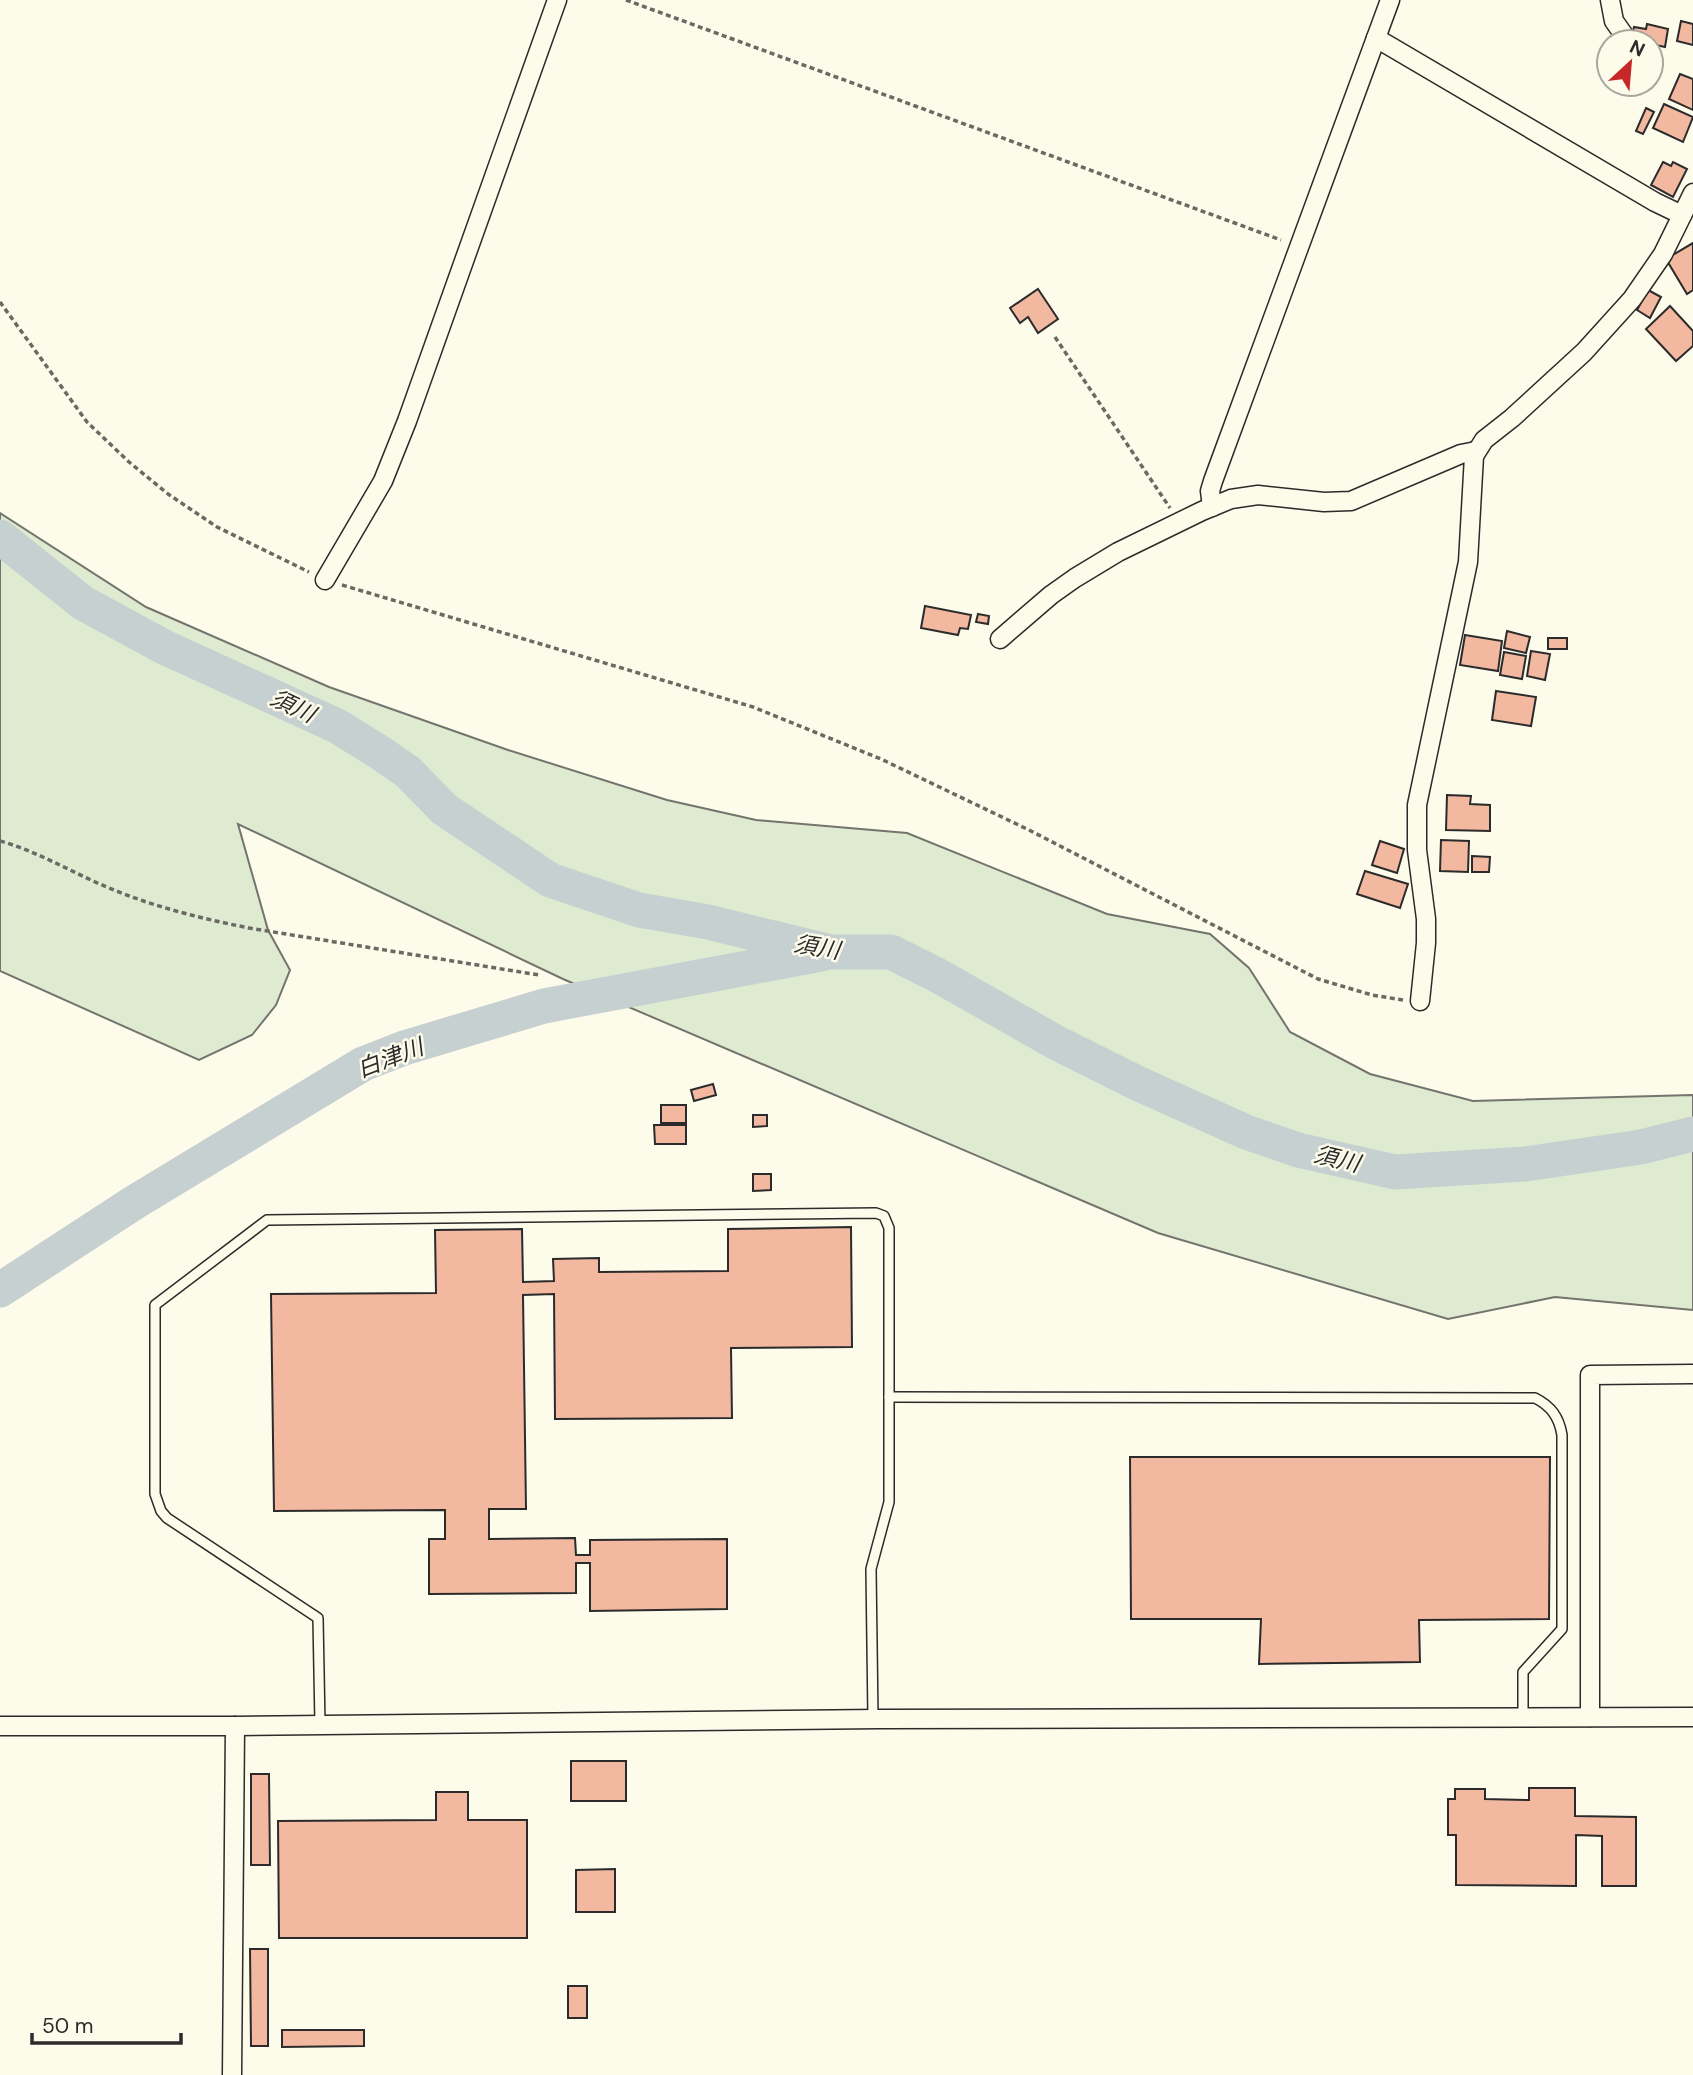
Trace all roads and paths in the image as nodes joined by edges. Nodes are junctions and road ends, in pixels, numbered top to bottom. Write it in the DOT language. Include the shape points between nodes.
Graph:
graph roads {
  1 [pos="557,0"];
  2 [pos="626,0"];
  3 [pos="1390,0"];
  4 [pos="1609,0"];
  5 [pos="1619,28"];
  6 [pos="1376,38"];
  7 [pos="1693,193"];
  8 [pos="1682,215"];
  9 [pos="1300,247"];
  10 [pos="0,302"];
  11 [pos="1055,337"];
  12 [pos="1476,451"];
  13 [pos="1212,507"];
  14 [pos="1178,521"];
  15 [pos="325,580"];
  16 [pos="1000,639"];
  17 [pos="0,841"];
  18 [pos="539,975"];
  19 [pos="1420,1001"];
  20 [pos="1693,1374"];
  21 [pos="889,1397"];
  22 [pos="1523,1717"];
  23 [pos="1590,1717"];
  24 [pos="1693,1717"];
  25 [pos="873,1719"];
  26 [pos="320,1725"];
  27 [pos="0,1726"];
  28 [pos="235,1726"];
  29 [pos="232,2075"];
  1 -- 15 [label="street" via="383,481"];
  2 -- 9 [label="path"];
  3 -- 6 [label="street"];
  4 -- 5 [label="street"];
  6 -- 8 [label="street"];
  6 -- 9 [label="street"];
  7 -- 8 [label="street"];
  8 -- 12 [label="street" via="1663,254 1632,299 1584,352"];
  9 -- 13 [label="street" via="1209,491"];
  10 -- 15 [label="path" via="87,422 129,462 217,527"];
  11 -- 14 [label="path"];
  12 -- 13 [label="street" via="1351,501 1258,495"];
  12 -- 19 [label="street" via="1468,562 1417,805 1426,919"];
  13 -- 14 [label="street"];
  14 -- 16 [label="street" via="1075,578"];
  15 -- 19 [label="path" via="752,708 881,759 1017,824 1318,979 1372,995"];
  17 -- 18 [label="path" via="112,889 205,919"];
  20 -- 23 [label="street" via="1590,1375"];
  21 -- 22 [label="lane" via="1535,1398 1547,1404 1562,1435 1562,1629 1523,1672"];
  21 -- 25 [label="lane" via="889,1503 871,1569"];
  21 -- 26 [label="lane" via="889,1228 884,1216 876,1213 267,1220 155,1305 155,1494 167,1518 318,1618"];
  22 -- 23 [label="street"];
  22 -- 25 [label="street"];
  23 -- 24 [label="street"];
  25 -- 26 [label="street"];
  26 -- 28 [label="street"];
  27 -- 28 [label="street"];
  28 -- 29 [label="street"];
}
